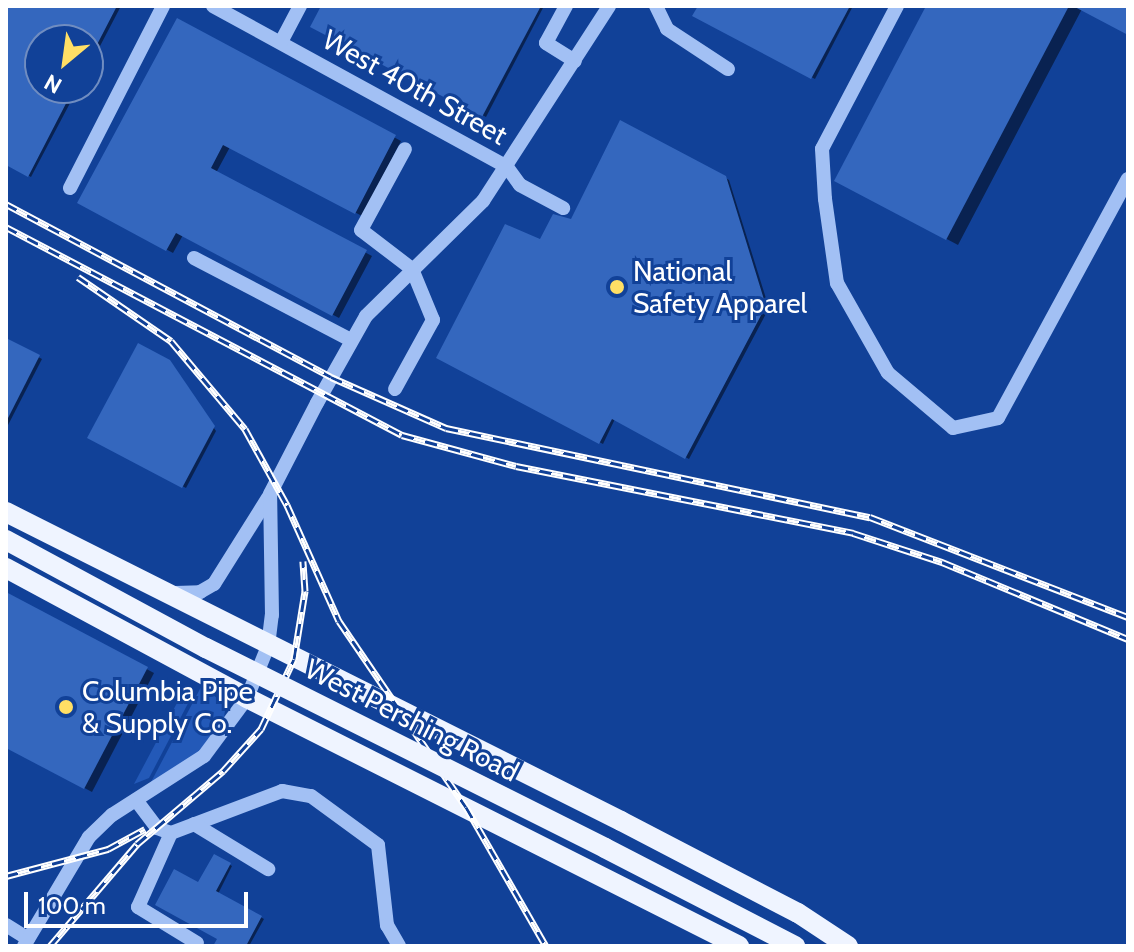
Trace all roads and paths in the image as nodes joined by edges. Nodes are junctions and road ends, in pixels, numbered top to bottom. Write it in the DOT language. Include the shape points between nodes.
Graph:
graph roads {
  1 [pos="163,6"];
  2 [pos="213,6"];
  3 [pos="300,6"];
  4 [pos="566,6"];
  5 [pos="608,6"];
  6 [pos="656,6"];
  7 [pos="897,6"];
  8 [pos="281,42"];
  9 [pos="575,61"];
  10 [pos="728,69"];
  11 [pos="405,149"];
  12 [pos="507,167"];
  13 [pos="1128,179"];
  14 [pos="70,188"];
  15 [pos="563,208"];
  16 [pos="194,258"];
  17 [pos="412,269"];
  18 [pos="351,340"];
  19 [pos="395,389"];
  20 [pos="270,494"];
  21 [pos="6,512"];
  22 [pos="6,540"];
  23 [pos="6,568"];
  24 [pos="164,592"];
  25 [pos="268,646"];
  26 [pos="247,698"];
  27 [pos="136,800"];
  28 [pos="194,824"];
  29 [pos="171,833"];
  30 [pos="268,869"];
  31 [pos="6,925"];
  32 [pos="26,942"];
  33 [pos="197,943"];
  34 [pos="399,946"];
  35 [pos="739,946"];
  36 [pos="795,946"];
  37 [pos="848,946"];
  1 -- 14 [label="street"];
  2 -- 8 [label="street, West 40th Street"];
  3 -- 8 [label="street"];
  4 -- 9 [label="street" via="546,43"];
  5 -- 9 [label="street"];
  6 -- 10 [label="street" via="667,29"];
  7 -- 13 [label="street" via="822,149 837,283 888,373 953,428 998,418"];
  8 -- 12 [label="street, West 40th Street"];
  9 -- 12 [label="street"];
  11 -- 17 [label="street" via="361,230"];
  12 -- 15 [label="street, West 40th Street" via="520,185"];
  12 -- 17 [label="street" via="460,228"];
  16 -- 18 [label="street"];
  17 -- 18 [label="street" via="366,316"];
  17 -- 19 [label="street" via="433,320"];
  18 -- 20 [label="street"];
  20 -- 24 [label="street" via="214,584 185,595"];
  20 -- 25 [label="street"];
  21 -- 24 [label="main road"];
  22 -- 36 [label="main road, West Pershing Road, bridge" via="206,648"];
  23 -- 26 [label="main road"];
  24 -- 25 [label="main road"];
  25 -- 26 [label="street"];
  25 -- 37 [label="main road" via="635,828 798,913"];
  26 -- 27 [label="street" via="204,756"];
  26 -- 35 [label="main road"];
  27 -- 29 [label="street" via="157,828"];
  27 -- 32 [label="street" via="89,837"];
  28 -- 29 [label="street"];
  28 -- 30 [label="street"];
  28 -- 34 [label="street" via="282,791 311,796 378,845 387,925"];
  29 -- 33 [label="street" via="138,907"];
  31 -- 32 [label="street"];
}
